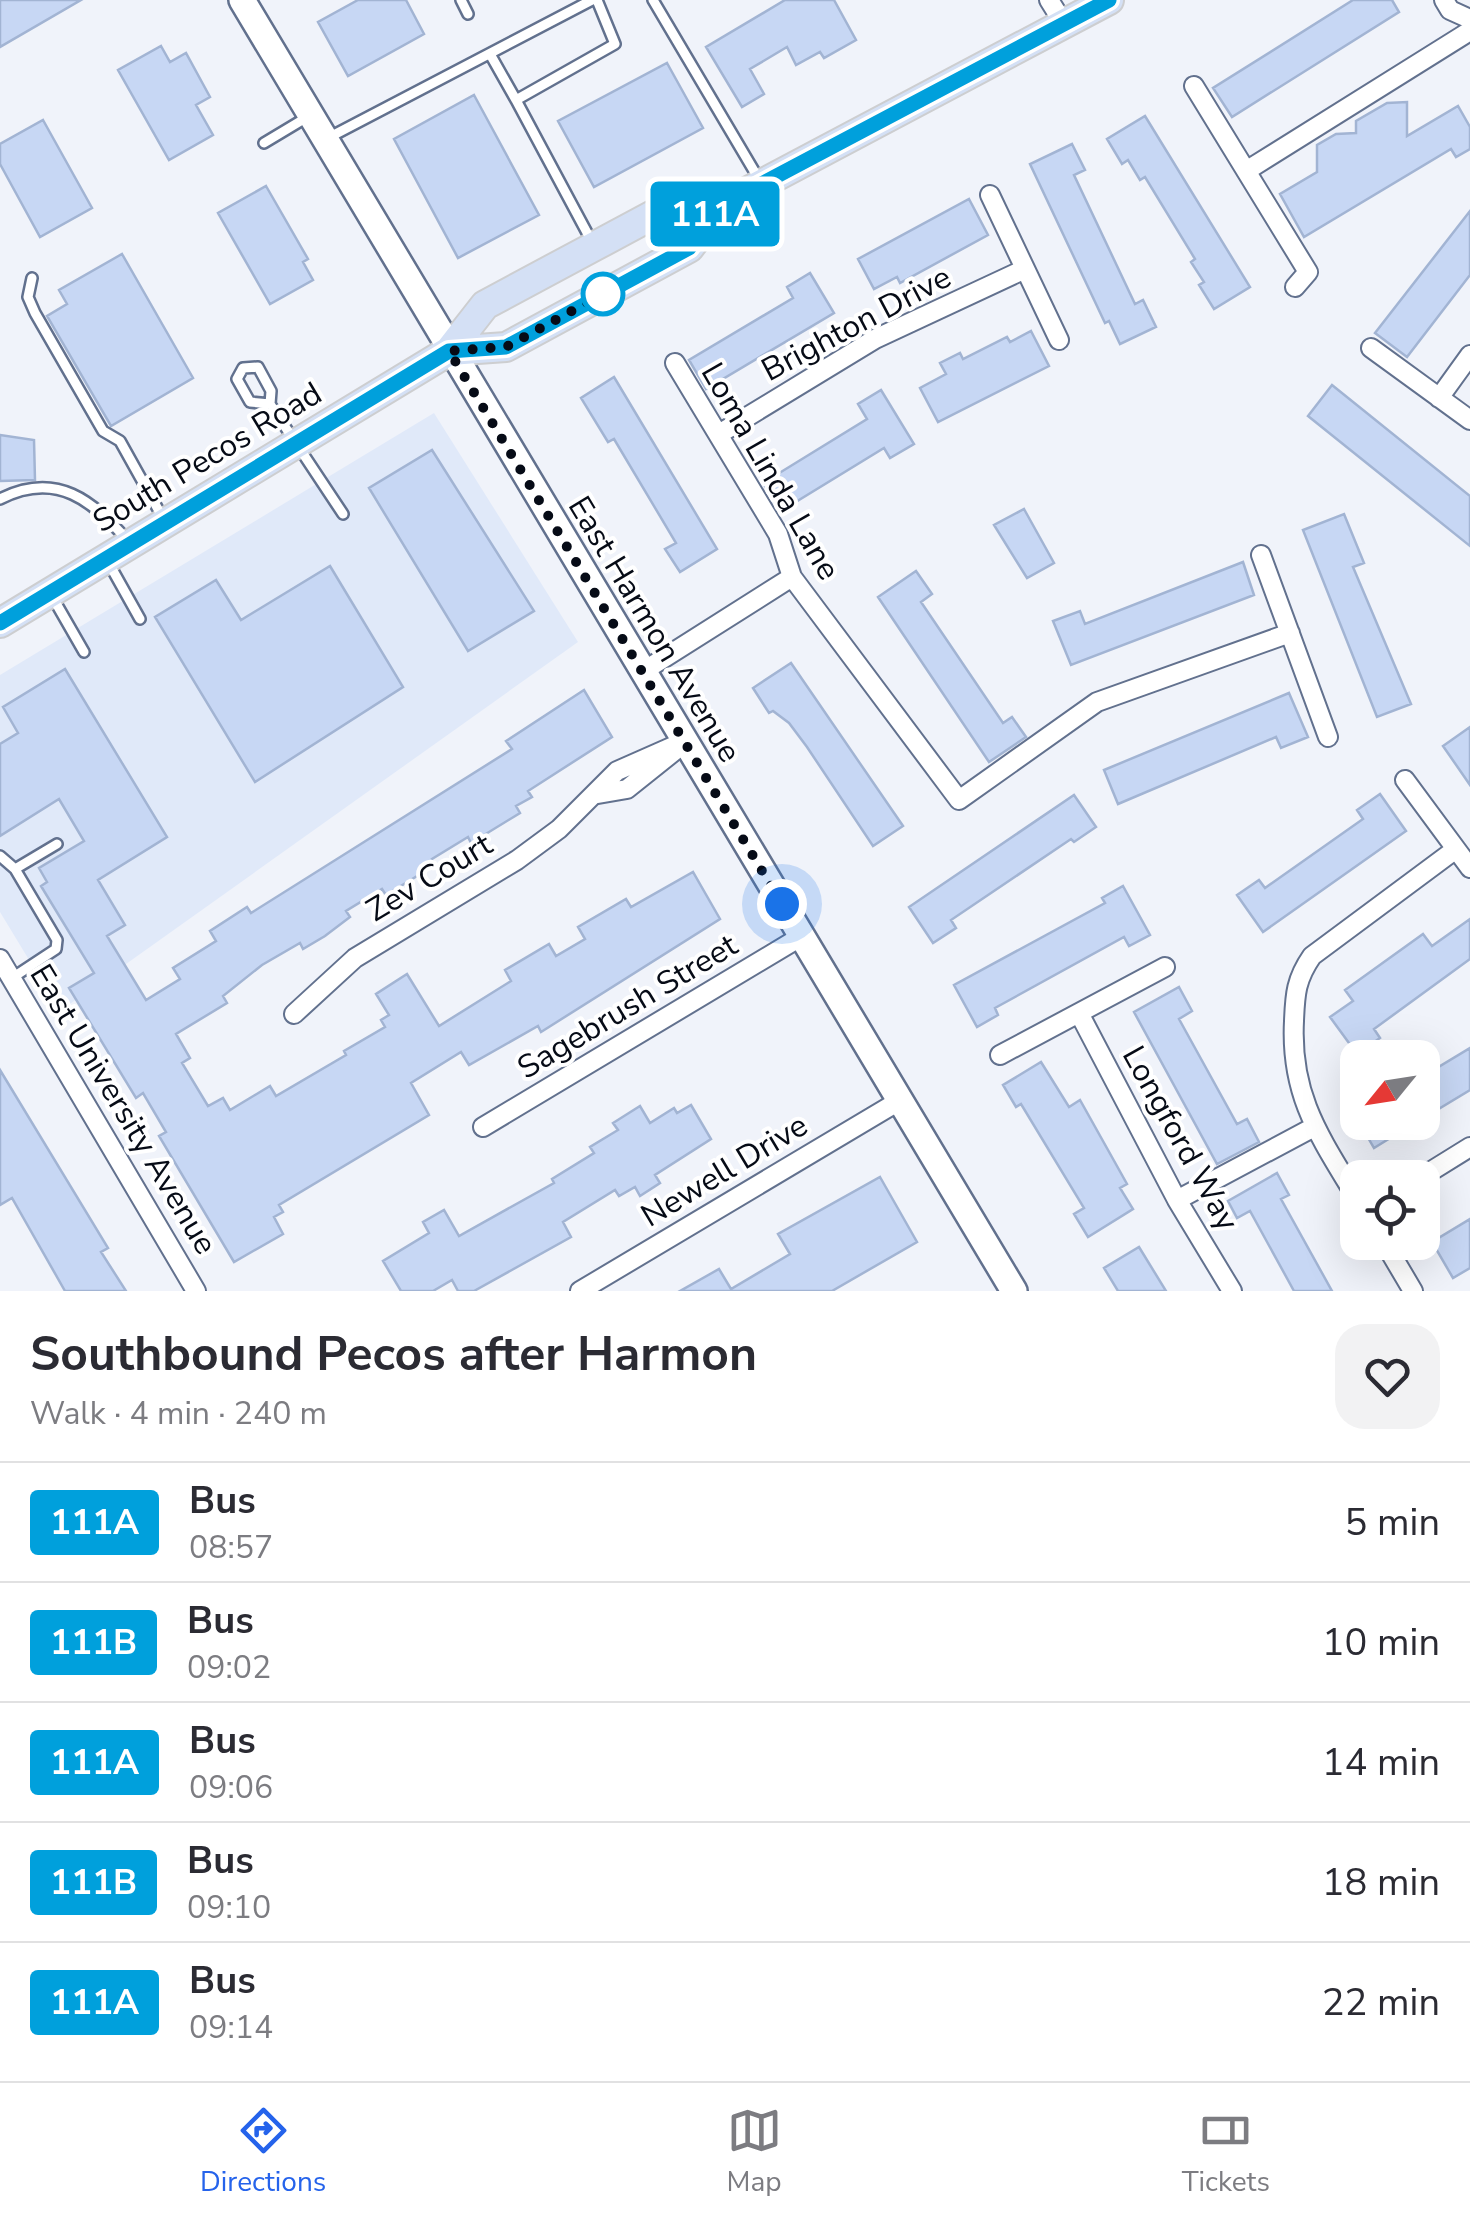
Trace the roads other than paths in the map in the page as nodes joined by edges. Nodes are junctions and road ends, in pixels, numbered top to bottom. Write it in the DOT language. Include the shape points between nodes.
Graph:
graph roads {
  1 [pos="242,0"];
  2 [pos="460,0"];
  3 [pos="595,0"];
  4 [pos="653,0"];
  5 [pos="1109,0"];
  6 [pos="1444,0"];
  7 [pos="1056,12"];
  8 [pos="468,14"];
  9 [pos="1470,19"];
  10 [pos="1470,31"];
  11 [pos="490,54"];
  12 [pos="1194,86"];
  13 [pos="516,100"];
  14 [pos="310,116"];
  15 [pos="324,140"];
  16 [pos="264,142"];
  17 [pos="1246,171"];
  18 [pos="762,184"];
  19 [pos="990,195"];
  20 [pos="722,205"];
  21 [pos="594,246"];
  22 [pos="1025,269"];
  23 [pos="32,278"];
  24 [pos="1296,288"];
  25 [pos="1059,340"];
  26 [pos="1371,348"];
  27 [pos="449,351"];
  28 [pos="1470,356"];
  29 [pos="675,363"];
  30 [pos="1439,398"];
  31 [pos="270,404"];
  32 [pos="1470,420"];
  33 [pos="718,434"];
  34 [pos="295,444"];
  35 [pos="0,499"];
  36 [pos="343,514"];
  37 [pos="166,523"];
  38 [pos="119,551"];
  39 [pos="1261,554"];
  40 [pos="792,577"];
  41 [pos="50,593"];
  42 [pos="140,619"];
  43 [pos="0,623"];
  44 [pos="1290,632"];
  45 [pos="84,652"];
  46 [pos="642,672"];
  47 [pos="1328,737"];
  48 [pos="685,742"];
  49 [pos="1405,780"];
  50 [pos="57,844"];
  51 [pos="1456,849"];
  52 [pos="0,856"];
  53 [pos="15,868"];
  54 [pos="1470,868"];
  55 [pos="802,936"];
  56 [pos="0,958"];
  57 [pos="1164,968"];
  58 [pos="12,978"];
  59 [pos="1079,1013"];
  60 [pos="294,1014"];
  61 [pos="1000,1054"];
  62 [pos="900,1101"];
  63 [pos="484,1127"];
  64 [pos="1314,1127"];
  65 [pos="1470,1147"];
  66 [pos="1440,1166"];
  67 [pos="1340,1170"];
  68 [pos="1177,1200"];
  69 [pos="1395,1260"];
  70 [pos="196,1291"];
  71 [pos="580,1291"];
  72 [pos="1014,1291"];
  73 [pos="1232,1291"];
  74 [pos="1413,1291"];
  1 -- 14 [label="main road, East Harmon Avenue"];
  2 -- 8 [label="lane"];
  3 -- 11 [label="lane"];
  3 -- 13 [label="lane" via="616,44"];
  4 -- 18 [label="lane"];
  5 -- 7 [label="main road, South Pecos Road"];
  6 -- 9 [label="street"];
  7 -- 18 [label="main road, South Pecos Road"];
  10 -- 17 [label="street"];
  11 -- 13 [label="lane"];
  11 -- 15 [label="lane"];
  12 -- 17 [label="street"];
  13 -- 21 [label="lane"];
  14 -- 15 [label="main road, East Harmon Avenue"];
  14 -- 16 [label="lane"];
  15 -- 27 [label="main road, East Harmon Avenue"];
  17 -- 24 [label="street" via="1308,272"];
  18 -- 20 [label="main road, South Pecos Road"];
  19 -- 22 [label="street"];
  20 -- 21 [label="main road, South Pecos Road" via="664,209"];
  20 -- 27 [label="main road, South Pecos Road" via="689,248 506,347"];
  21 -- 27 [label="main road, South Pecos Road" via="485,305"];
  22 -- 25 [label="street"];
  22 -- 33 [label="street, Brighton Drive" via="875,340"];
  23 -- 37 [label="lane" via="28,297 35,313 103,432 120,441"];
  26 -- 30 [label="street"];
  27 -- 34 [label="main road, South Pecos Road"];
  27 -- 46 [label="main road, East Harmon Avenue"];
  28 -- 30 [label="street"];
  29 -- 33 [label="street, Loma Linda Lane"];
  30 -- 32 [label="street"];
  31 -- 31 [label="lane" via="272,391 258,367 243,368 237,379 250,402"];
  31 -- 34 [label="lane"];
  33 -- 40 [label="street, Loma Linda Lane" via="778,534"];
  34 -- 36 [label="lane"];
  34 -- 37 [label="main road, South Pecos Road"];
  35 -- 38 [label="lane" via="39,488 94,502"];
  37 -- 38 [label="main road, South Pecos Road"];
  38 -- 41 [label="main road, South Pecos Road"];
  38 -- 42 [label="lane"];
  39 -- 44 [label="street"];
  40 -- 44 [label="street, Loma Linda Lane" via="959,800 1097,702"];
  40 -- 46 [label="street"];
  41 -- 43 [label="main road, South Pecos Road"];
  41 -- 45 [label="lane"];
  44 -- 47 [label="street"];
  46 -- 48 [label="main road, East Harmon Avenue"];
  48 -- 55 [label="main road, East Harmon Avenue"];
  48 -- 60 [label="street, Zev Court" via="627,789 598,794 517,860 355,958"];
  49 -- 51 [label="street"];
  50 -- 53 [label="lane"];
  51 -- 54 [label="street"];
  51 -- 64 [label="street" via="1312,956 1296,980 1292,1064"];
  52 -- 53 [label="lane"];
  53 -- 58 [label="lane" via="57,940 56,950"];
  55 -- 62 [label="main road, East Harmon Avenue"];
  55 -- 63 [label="street, Sagebrush Street"];
  56 -- 58 [label="street, East University Avenue"];
  57 -- 59 [label="street"];
  58 -- 70 [label="street, East University Avenue"];
  59 -- 61 [label="street"];
  59 -- 68 [label="street, Longford Way"];
  62 -- 71 [label="street, Newell Drive"];
  62 -- 72 [label="main road, East Harmon Avenue"];
  64 -- 67 [label="street"];
  64 -- 68 [label="street"];
  65 -- 66 [label="street"];
  68 -- 73 [label="street, Longford Way"];
  69 -- 74 [label="street"];
}
